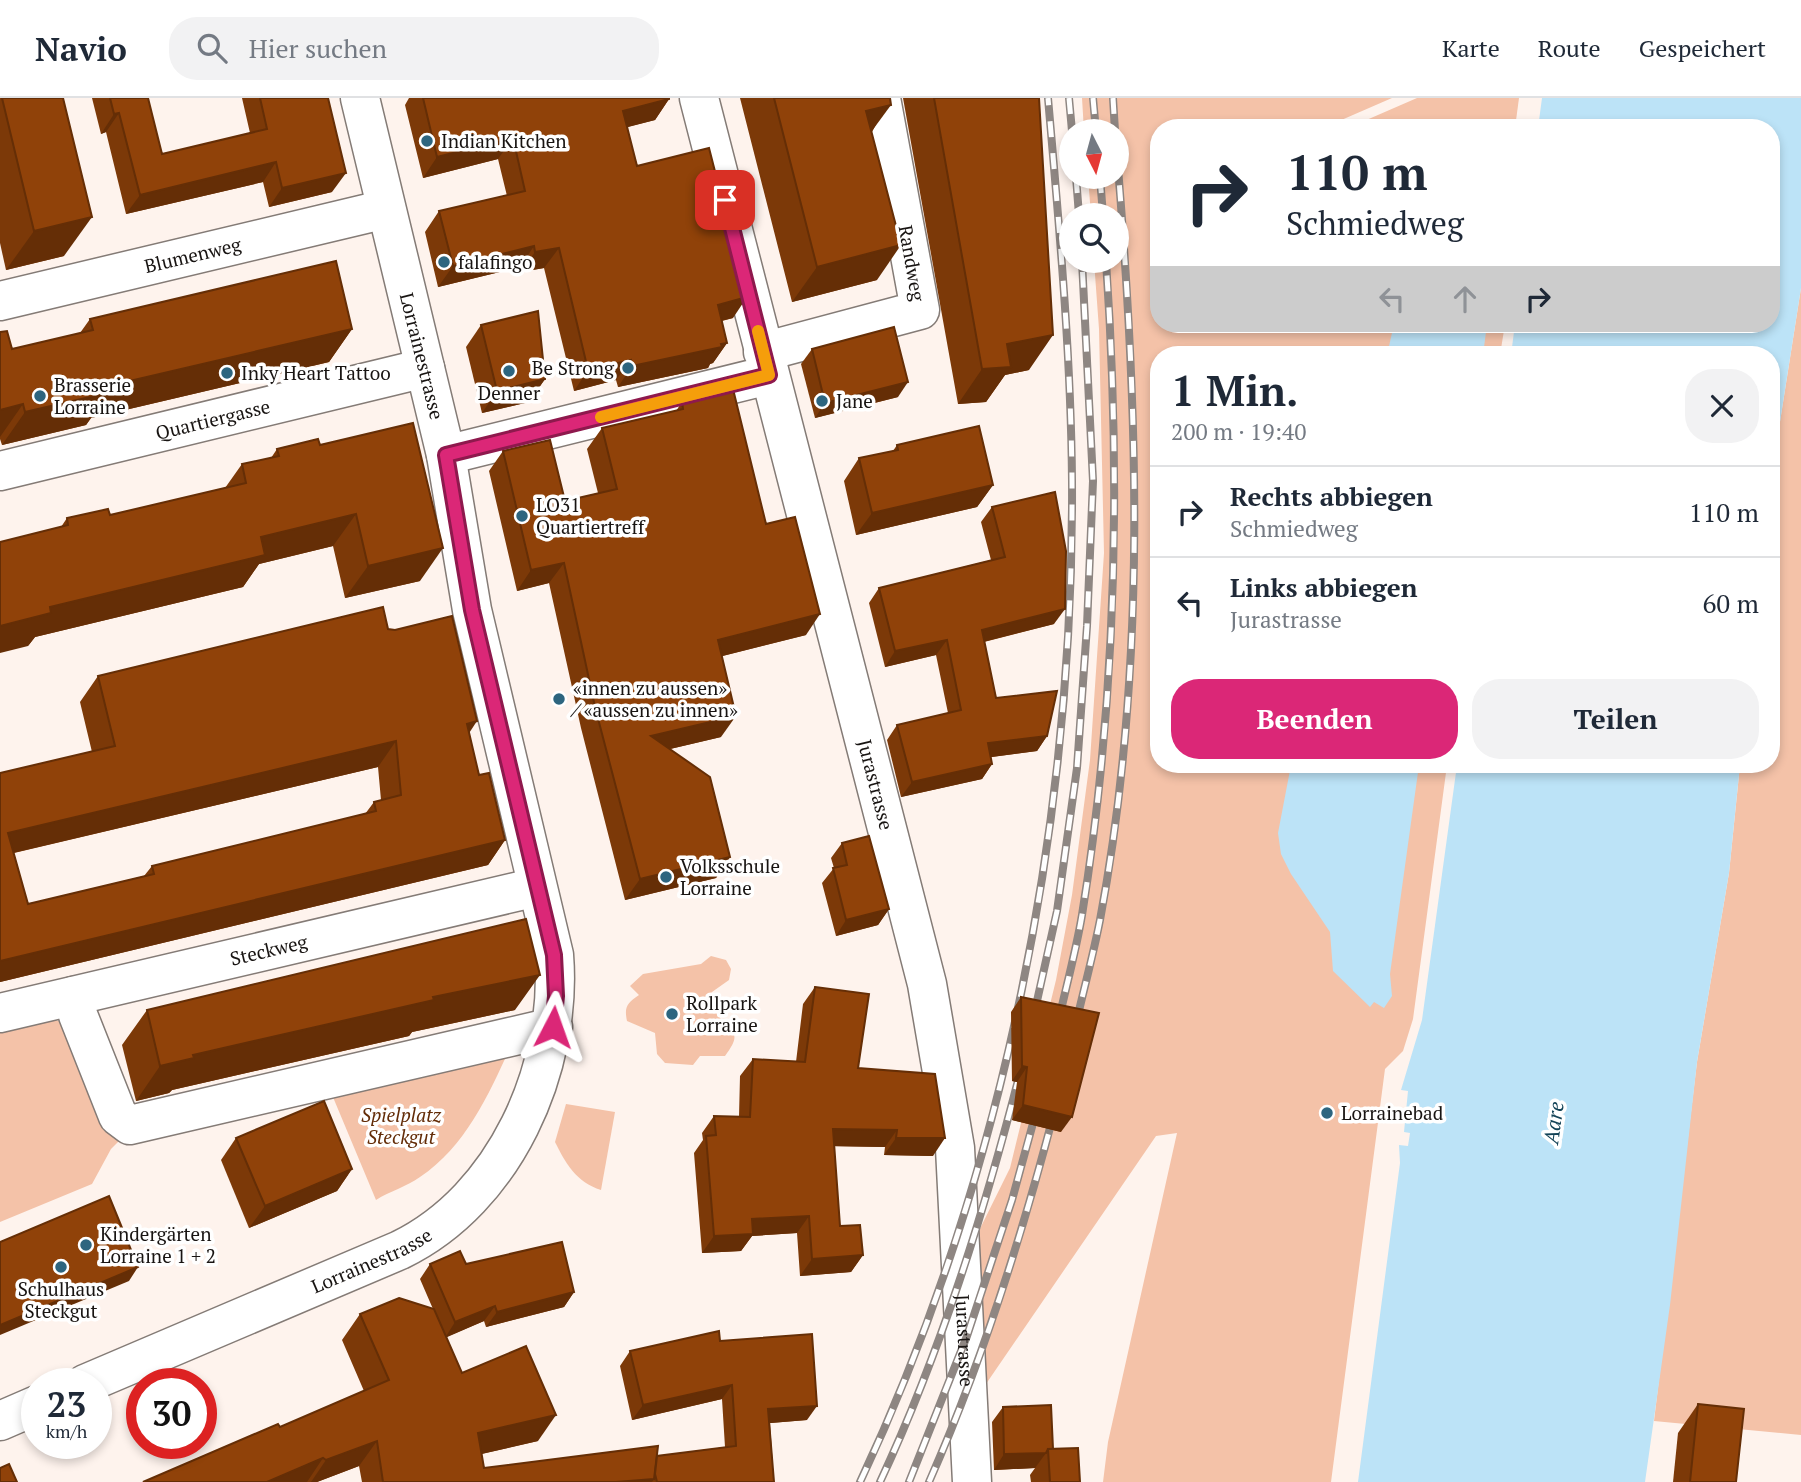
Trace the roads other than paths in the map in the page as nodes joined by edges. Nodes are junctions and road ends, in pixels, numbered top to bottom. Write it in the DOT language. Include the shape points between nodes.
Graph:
graph roads {
  1 [pos="360,98"];
  2 [pos="699,98"];
  3 [pos="881,98"];
  4 [pos="386,209"];
  5 [pos="0,301"];
  6 [pos="766,364"];
  7 [pos="425,368"];
  8 [pos="446,455"];
  9 [pos="0,471"];
  10 [pos="537,887"];
  11 [pos="73,996"];
  12 [pos="0,1013"];
  13 [pos="553,1027"];
  14 [pos="112,1373"];
  15 [pos="21,1412"];
  16 [pos="0,1421"];
  17 [pos="972,1482"];
  1 -- 4 [label="street, Lorrainestrasse"];
  2 -- 6 [label="street, Jurastrasse"];
  3 -- 6 [label="street, Randweg" via="920,310"];
  4 -- 5 [label="street, Blumenweg"];
  4 -- 7 [label="street, Lorrainestrasse"];
  6 -- 8 [label="street"];
  6 -- 17 [label="street, Jurastrasse" via="928,984 943,1065 955,1148"];
  7 -- 8 [label="street, Lorrainestrasse"];
  7 -- 9 [label="street, Quartiergasse"];
  8 -- 10 [label="street, Lorrainestrasse" via="472,610"];
  10 -- 11 [label="street, Steckweg"];
  10 -- 13 [label="street, Lorrainestrasse" via="554,955"];
  11 -- 12 [label="street, Steckweg"];
  11 -- 13 [label="street" via="118,1116 130,1125"];
  13 -- 14 [label="street, Lorrainestrasse" via="535,1088 514,1136 469,1199 438,1226 400,1250"];
  15 -- 16 [label="street"];
}
